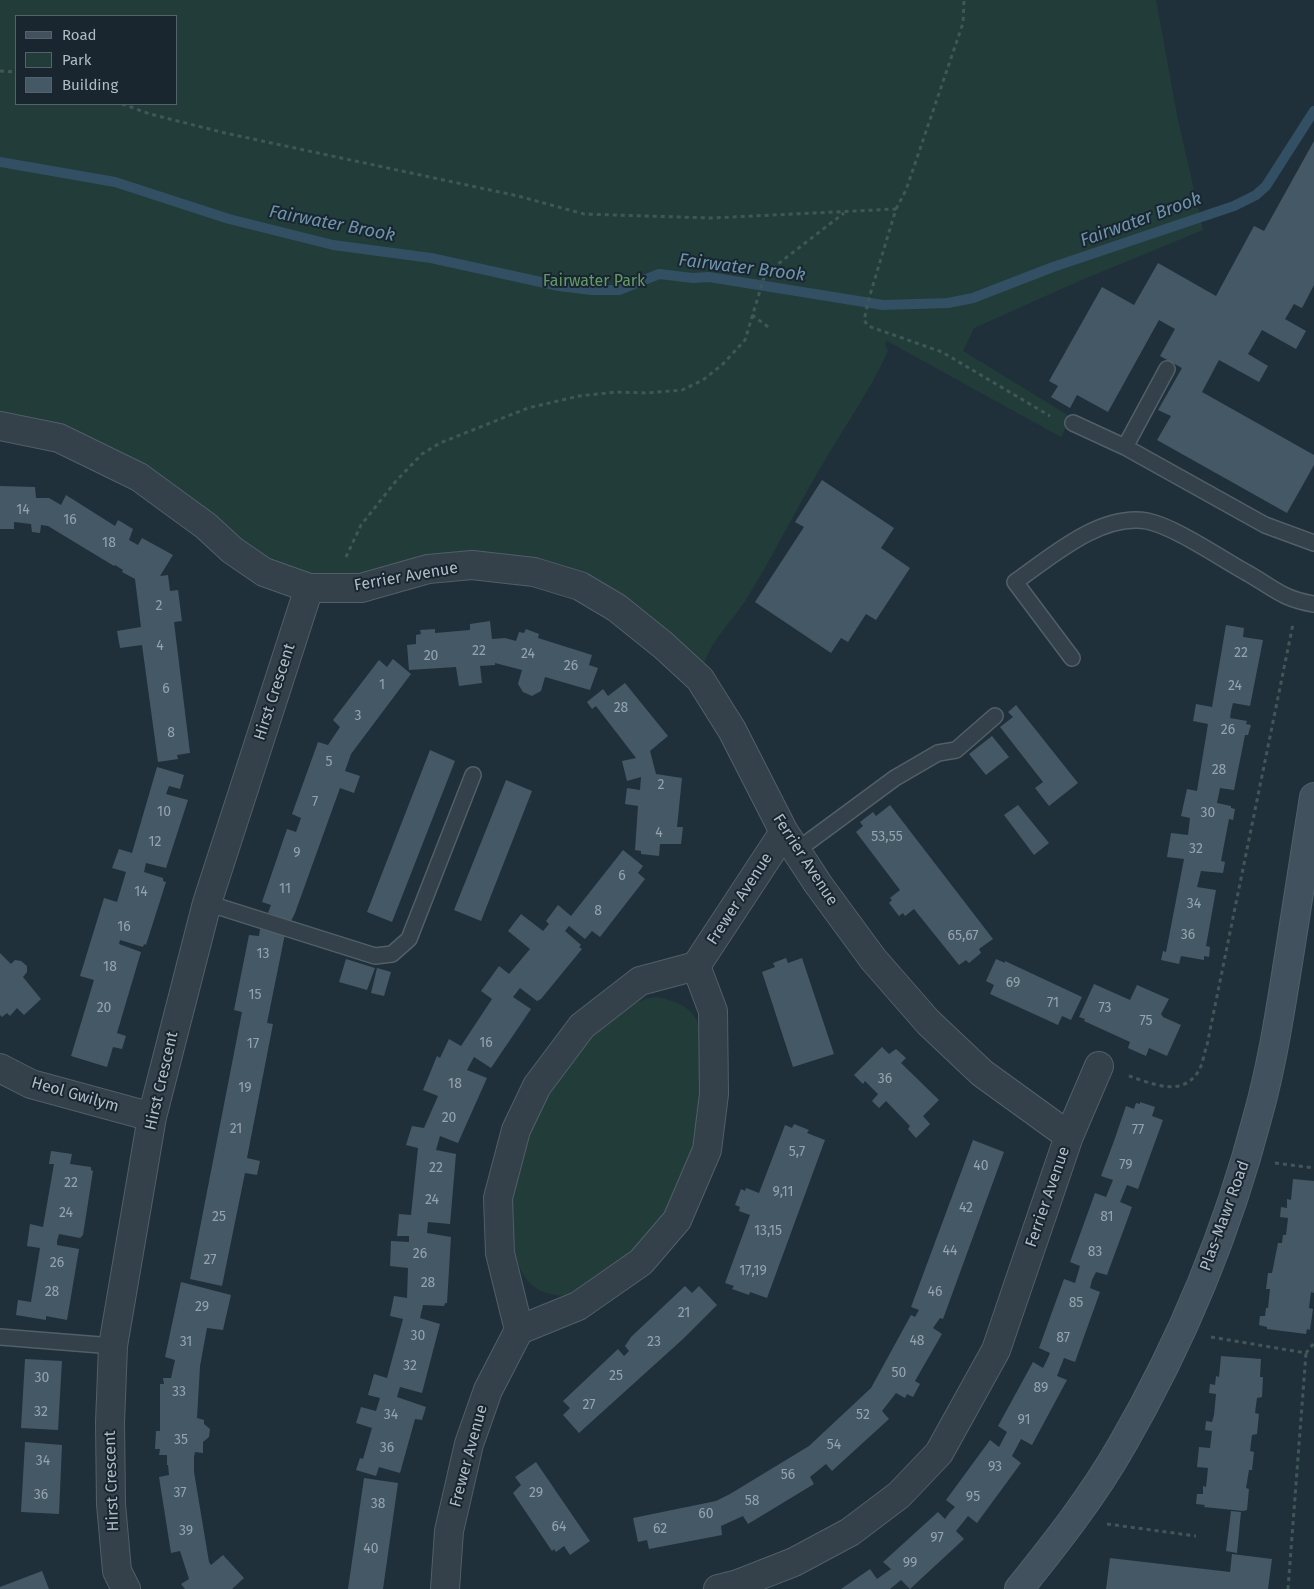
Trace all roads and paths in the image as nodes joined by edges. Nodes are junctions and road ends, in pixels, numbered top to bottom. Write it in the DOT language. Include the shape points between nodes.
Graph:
graph roads {
  1 [pos="964,0"];
  2 [pos="0,71"];
  3 [pos="15,72"];
  4 [pos="125,105"];
  5 [pos="896,209"];
  6 [pos="845,212"];
  7 [pos="752,315"];
  8 [pos="771,329"];
  9 [pos="1167,369"];
  10 [pos="1073,423"];
  11 [pos="0,426"];
  12 [pos="1125,447"];
  13 [pos="1314,544"];
  14 [pos="309,588"];
  15 [pos="338,588"];
  16 [pos="1298,601"];
  17 [pos="1314,604"];
  18 [pos="1072,658"];
  19 [pos="995,716"];
  20 [pos="473,775"];
  21 [pos="1314,797"];
  22 [pos="790,842"];
  23 [pos="1309,862"];
  24 [pos="207,903"];
  25 [pos="696,966"];
  26 [pos="1099,1066"];
  27 [pos="0,1068"];
  28 [pos="152,1117"];
  29 [pos="1069,1136"];
  30 [pos="1246,1159"];
  31 [pos="1314,1168"];
  32 [pos="519,1330"];
  33 [pos="1179,1331"];
  34 [pos="0,1337"];
  35 [pos="1314,1343"];
  36 [pos="113,1346"];
  37 [pos="1306,1353"];
  38 [pos="1072,1520"];
  39 [pos="1196,1536"];
  40 [pos="126,1589"];
  41 [pos="445,1589"];
  42 [pos="718,1589"];
  43 [pos="1019,1589"];
  44 [pos="1288,1589"];
  1 -- 5 [label="path" via="963,23 906,190"];
  2 -- 3 [label="path"];
  4 -- 6 [label="path" via="225,133 518,196 584,214 712,218"];
  5 -- 6 [label="path"];
  5 -- 10 [label="path" via="866,310 864,320 868,326 942,352 1064,424"];
  6 -- 7 [label="path" via="765,274"];
  7 -- 8 [label="path"];
  7 -- 15 [label="path" via="745,340 723,364 703,380 682,390 579,396 528,408 428,450 396,481 360,524 342,565"];
  9 -- 12 [label="lane"];
  10 -- 12 [label="lane"];
  11 -- 14 [label="street, Ferrier Avenue" via="59,438 139,477 264,572"];
  12 -- 13 [label="lane" via="1265,525"];
  14 -- 15 [label="street, Ferrier Avenue"];
  14 -- 24 [label="street, Hirst Crescent"];
  15 -- 22 [label="street, Ferrier Avenue" via="361,588 428,569 472,566 534,572 580,586 617,608 700,679 732,730"];
  16 -- 17 [label="lane"];
  16 -- 18 [label="lane" via="1180,534 1147,521 1118,522 1082,536 1015,582"];
  16 -- 26 [label="path" via="1207,1045 1198,1072 1184,1083 1168,1088"];
  19 -- 22 [label="lane" via="956,750 938,753"];
  20 -- 24 [label="lane" via="410,939 392,954 375,956"];
  21 -- 23 [label="street, Plas-Mawr Road"];
  22 -- 25 [label="street, Frewer Avenue"];
  22 -- 29 [label="street, Ferrier Avenue" via="873,959 928,1022 982,1074"];
  23 -- 30 [label="street, Plas-Mawr Road" via="1274,1050"];
  24 -- 28 [label="street, Hirst Crescent"];
  25 -- 32 [label="street" via="713,1011 714,1094 707,1150 677,1220 641,1262 578,1306"];
  25 -- 32 [label="street" via="640,981 582,1026 537,1086 516,1130 498,1198 500,1253"];
  26 -- 29 [label="street"];
  27 -- 28 [label="street, Heol Gwilym" via="31,1084"];
  28 -- 36 [label="street, Hirst Crescent"];
  29 -- 42 [label="street, Ferrier Avenue" via="996,1350 938,1453 899,1495 850,1532 794,1562"];
  30 -- 31 [label="path"];
  30 -- 33 [label="street, Plas-Mawr Road" via="1213,1253"];
  32 -- 41 [label="street, Frewer Avenue" via="488,1390 470,1444 449,1531"];
  33 -- 37 [label="path"];
  33 -- 38 [label="street, Plas-Mawr Road" via="1156,1383 1121,1447"];
  34 -- 36 [label="lane"];
  35 -- 37 [label="path"];
  36 -- 40 [label="street, Hirst Crescent" via="110,1504 117,1571"];
  37 -- 44 [label="path"];
  38 -- 39 [label="path"];
  38 -- 43 [label="street, Plas-Mawr Road"];
}
